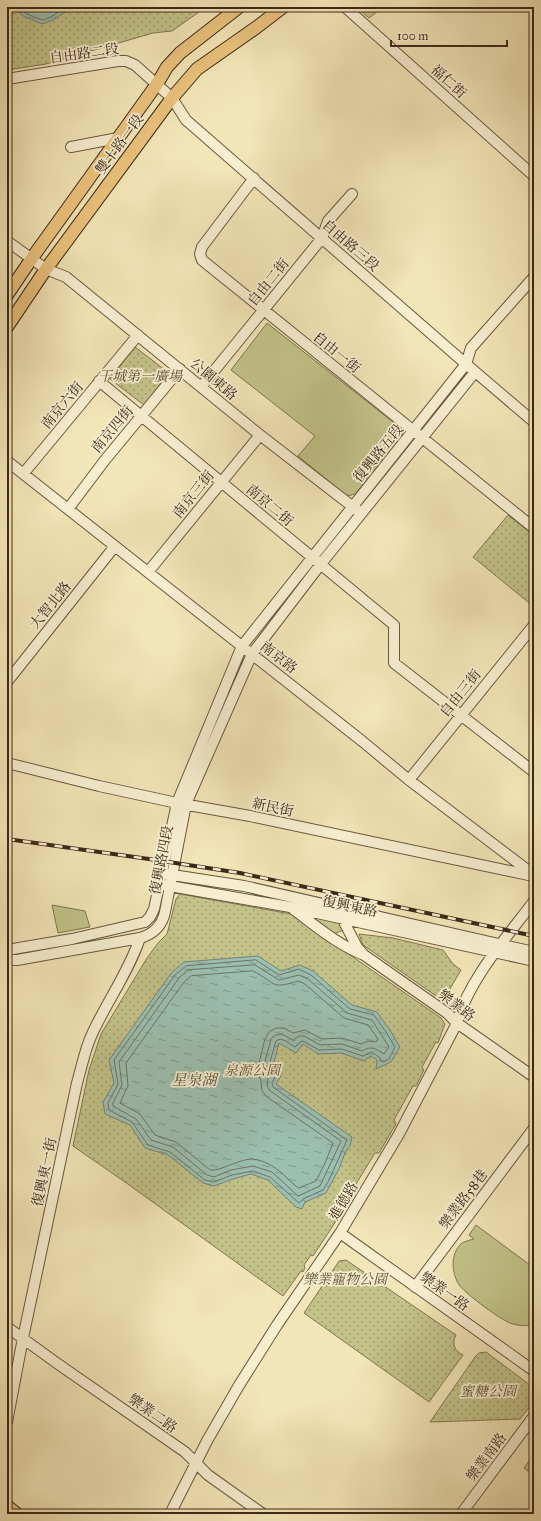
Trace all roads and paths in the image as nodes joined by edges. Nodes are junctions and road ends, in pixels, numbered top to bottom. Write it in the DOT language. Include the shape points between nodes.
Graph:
graph roads {
  1 [pos="240,7"];
  2 [pos="283,7"];
  3 [pos="345,7"];
  4 [pos="7,79"];
  5 [pos="157,84"];
  6 [pos="172,98"];
  7 [pos="118,138"];
  8 [pos="71,147"];
  9 [pos="534,176"];
  10 [pos="254,178"];
  11 [pos="352,194"];
  12 [pos="322,238"];
  13 [pos="7,241"];
  14 [pos="32,258"];
  15 [pos="46,269"];
  16 [pos="534,277"];
  17 [pos="7,295"];
  18 [pos="263,310"];
  19 [pos="7,327"];
  20 [pos="138,335"];
  21 [pos="466,364"];
  22 [pos="180,369"];
  23 [pos="475,372"];
  24 [pos="99,382"];
  25 [pos="201,386"];
  26 [pos="142,416"];
  27 [pos="534,422"];
  28 [pos="414,431"];
  29 [pos="260,435"];
  30 [pos="422,438"];
  31 [pos="7,461"];
  32 [pos="23,474"];
  33 [pos="221,483"];
  34 [pos="352,506"];
  35 [pos="68,509"];
  36 [pos="362,514"];
  37 [pos="534,528"];
  38 [pos="115,546"];
  39 [pos="311,557"];
  40 [pos="320,565"];
  41 [pos="148,572"];
  42 [pos="534,624"];
  43 [pos="242,646"];
  44 [pos="252,654"];
  45 [pos="7,682"];
  46 [pos="461,715"];
  47 [pos="7,763"];
  48 [pos="534,772"];
  49 [pos="409,780"];
  50 [pos="181,804"];
  51 [pos="161,874"];
  52 [pos="172,875"];
  53 [pos="534,876"];
  54 [pos="159,884"];
  55 [pos="170,886"];
  56 [pos="534,901"];
  57 [pos="290,907"];
  58 [pos="335,907"];
  59 [pos="342,918"];
  60 [pos="140,938"];
  61 [pos="501,944"];
  62 [pos="7,950"];
  63 [pos="534,952"];
  64 [pos="496,953"];
  65 [pos="364,956"];
  66 [pos="7,960"];
  67 [pos="534,962"];
  68 [pos="457,1023"];
  69 [pos="534,1077"];
  70 [pos="534,1128"];
  71 [pos="340,1233"];
  72 [pos="415,1287"];
  73 [pos="7,1327"];
  74 [pos="23,1338"];
  75 [pos="534,1372"];
  76 [pos="534,1416"];
  77 [pos="7,1422"];
  78 [pos="195,1463"];
  79 [pos="7,1506"];
  80 [pos="17,1514"];
  81 [pos="170,1514"];
  82 [pos="263,1514"];
  83 [pos="461,1514"];
  1 -- 5 [label="main road, 雙十路一段" via="180,53 167,67"];
  2 -- 6 [label="main road, 雙十路一段" via="197,69"];
  3 -- 9 [label="street, 福仁街"];
  4 -- 5 [label="street, 自由路二段" via="122,61 135,65"];
  5 -- 6 [label="street, 自由路三段"];
  5 -- 7 [label="main road, 雙十路一段"];
  6 -- 10 [label="street, 自由路三段" via="186,120"];
  6 -- 15 [label="main road, 雙十路一段"];
  7 -- 8 [label="street"];
  7 -- 14 [label="main road, 雙十路一段"];
  10 -- 12 [label="street, 自由路三段"];
  10 -- 18 [label="street, 自由一街" via="202,247 200,254 202,260"];
  11 -- 12 [label="street, 自由二街" via="328,221"];
  12 -- 18 [label="street, 自由二街"];
  12 -- 21 [label="street, 自由路三段"];
  13 -- 14 [label="street, 公園東路"];
  14 -- 15 [label="street, 公園東路"];
  14 -- 17 [label="main road, 雙十路一段"];
  15 -- 19 [label="main road, 雙十路一段"];
  15 -- 20 [label="street, 公園東路" via="66,277"];
  16 -- 21 [label="street, 復興路五段" via="471,348"];
  18 -- 25 [label="street, 自由二街"];
  18 -- 28 [label="street, 自由一街"];
  20 -- 22 [label="street, 公園東路"];
  20 -- 24 [label="street, 南京六街"];
  21 -- 23 [label="street, 自由路三段"];
  21 -- 28 [label="street, 復興路五段"];
  22 -- 25 [label="street, 公園東路"];
  22 -- 26 [label="street, 南京四街"];
  23 -- 27 [label="street, 自由路三段"];
  23 -- 30 [label="street, 復興路五段"];
  24 -- 26 [label="street, 南京二街"];
  24 -- 32 [label="street, 南京六街"];
  25 -- 29 [label="street, 公園東路"];
  26 -- 33 [label="street, 南京二街"];
  26 -- 35 [label="street, 南京四街"];
  28 -- 30 [label="street, 自由一街"];
  28 -- 34 [label="street, 復興路五段"];
  29 -- 33 [label="street, 南京三街"];
  29 -- 34 [label="street, 公園東路"];
  30 -- 36 [label="street, 復興路五段"];
  30 -- 37 [label="street, 自由一街"];
  31 -- 32 [label="street, 南京路"];
  32 -- 35 [label="street, 南京路"];
  33 -- 39 [label="street, 南京二街"];
  33 -- 41 [label="street, 南京三街"];
  34 -- 36 [label="street, 公園東路"];
  34 -- 39 [label="street, 復興路五段"];
  35 -- 38 [label="street, 南京路"];
  36 -- 40 [label="street, 復興路五段"];
  38 -- 41 [label="street, 南京路"];
  38 -- 45 [label="street, 大智北路"];
  39 -- 40 [label="street, 南京二街"];
  39 -- 43 [label="street, 復興路五段"];
  40 -- 44 [label="street, 復興路五段"];
  40 -- 46 [label="street, 南京二街" via="394,625 394,663"];
  41 -- 43 [label="street, 南京路"];
  42 -- 46 [label="street, 自由三街"];
  43 -- 44 [label="street, 南京路"];
  43 -- 50 [label="street, 復興路四段"];
  44 -- 49 [label="street, 南京路"];
  44 -- 50 [label="street, 復興路四段"];
  46 -- 48 [label="street"];
  46 -- 49 [label="street, 自由三街"];
  47 -- 50 [label="street, 新民街"];
  49 -- 53 [label="street, 南京路"];
  50 -- 51 [label="street, 復興路四段"];
  50 -- 52 [label="street, 復興路四段"];
  50 -- 53 [label="street, 新民街" via="250,816"];
  51 -- 52 [label="street, 復興東路"];
  51 -- 54 [label="street, 復興路四段"];
  52 -- 55 [label="street, 復興路四段"];
  52 -- 58 [label="street, 復興東路" via="244,886"];
  54 -- 55 [label="street, 復興東路"];
  54 -- 62 [label="street, 復興路四段" via="152,913 145,922 72,939"];
  55 -- 57 [label="street, 復興東路"];
  55 -- 60 [label="street, 復興路四段" via="164,918 159,927"];
  56 -- 61 [label="street, 進德路"];
  57 -- 59 [label="street, 復興東路"];
  57 -- 65 [label="street, 樂業路" via="334,939"];
  58 -- 59 [label="street, 樂業路"];
  58 -- 61 [label="street, 復興東路"];
  59 -- 64 [label="street, 復興東路"];
  59 -- 65 [label="street, 樂業路"];
  60 -- 66 [label="street, 復興路四段"];
  60 -- 74 [label="street, 復興東一街" via="134,955 92,1034 86,1052 77,1083"];
  61 -- 63 [label="street, 復興東路"];
  61 -- 64 [label="street, 進德路"];
  64 -- 67 [label="street, 復興東路"];
  64 -- 68 [label="street, 進德路" via="488,960 461,1009"];
  65 -- 68 [label="street, 樂業路" via="447,1013"];
  68 -- 69 [label="street, 樂業路"];
  68 -- 71 [label="street, 進德路" via="399,1134"];
  70 -- 72 [label="street, 樂業路58巷"];
  71 -- 72 [label="street, 樂業一路"];
  71 -- 78 [label="street, 進德路" via="277,1325"];
  72 -- 75 [label="street, 樂業一路"];
  73 -- 74 [label="street, 樂業二路"];
  74 -- 77 [label="street, 復興東一街"];
  74 -- 78 [label="street, 樂業二路" via="185,1452"];
  76 -- 83 [label="street, 樂業南路"];
  78 -- 81 [label="street, 進德路"];
  78 -- 82 [label="street, 樂業二路" via="208,1476"];
  79 -- 80 [label="main road"];
}
